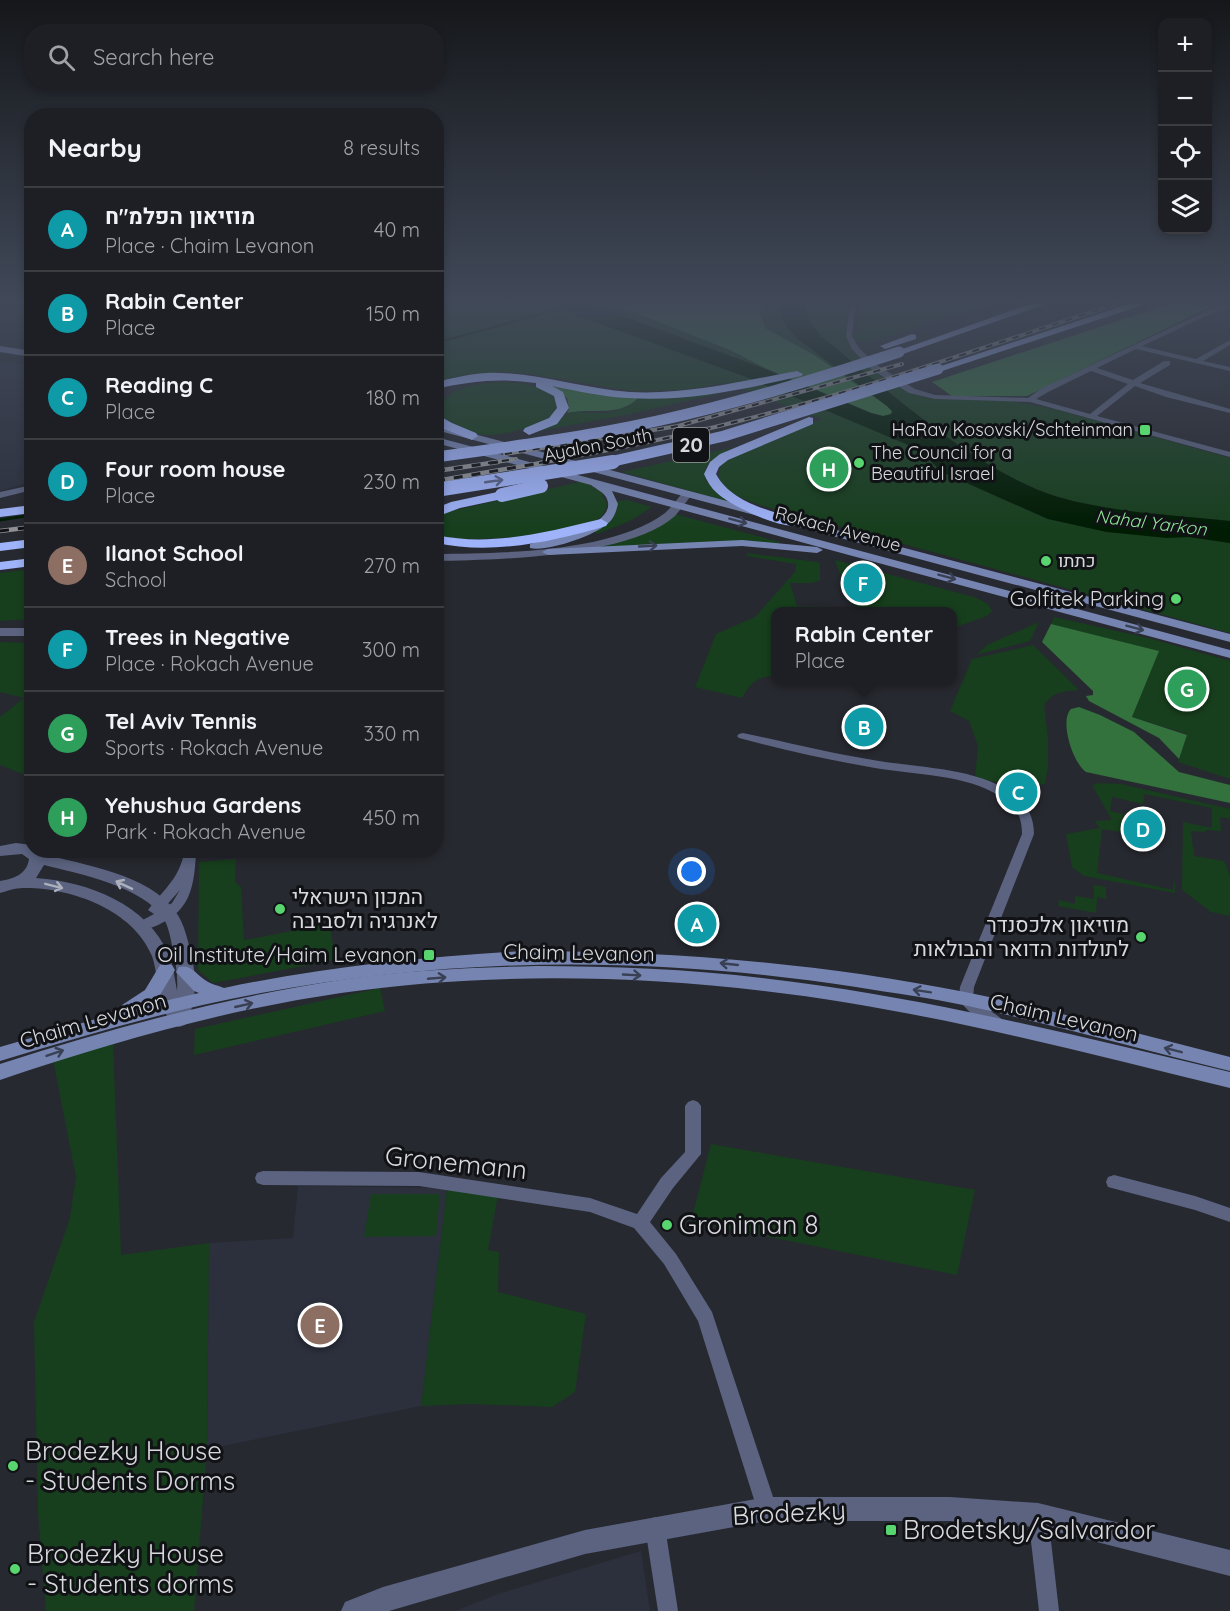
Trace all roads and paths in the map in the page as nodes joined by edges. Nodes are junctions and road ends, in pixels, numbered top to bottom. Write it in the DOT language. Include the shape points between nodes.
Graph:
graph roads {
  1 [pos="462,379"];
  2 [pos="537,379"];
  3 [pos="767,379"];
  4 [pos="779,379"];
  5 [pos="809,379"];
  6 [pos="893,379"];
  7 [pos="916,379"];
  8 [pos="921,379"];
  9 [pos="1069,379"];
  10 [pos="1123,379"];
  11 [pos="1140,379"];
  12 [pos="1134,383"];
  13 [pos="444,387"];
  14 [pos="444,389"];
  15 [pos="1030,400"];
  16 [pos="1230,411"];
  17 [pos="1091,417"];
  18 [pos="809,421"];
  19 [pos="444,423"];
  20 [pos="444,429"];
  21 [pos="472,436"];
  22 [pos="444,442"];
  23 [pos="444,446"];
  24 [pos="444,446"];
  25 [pos="1230,455"];
  26 [pos="444,456"];
  27 [pos="582,478"];
  28 [pos="24,488"];
  29 [pos="444,489"];
  30 [pos="500,493"];
  31 [pos="0,495"];
  32 [pos="24,500"];
  33 [pos="684,500"];
  34 [pos="668,502"];
  35 [pos="0,503"];
  36 [pos="444,504"];
  37 [pos="24,510"];
  38 [pos="444,510"];
  39 [pos="0,513"];
  40 [pos="791,522"];
  41 [pos="601,523"];
  42 [pos="444,541"];
  43 [pos="24,544"];
  44 [pos="534,546"];
  45 [pos="0,547"];
  46 [pos="444,550"];
  47 [pos="548,552"];
  48 [pos="444,558"];
  49 [pos="24,563"];
  50 [pos="0,566"];
  51 [pos="921,570"];
  52 [pos="0,632"];
  53 [pos="24,632"];
  54 [pos="1230,638"];
  55 [pos="1230,654"];
  56 [pos="743,736"];
  57 [pos="3,848"];
  58 [pos="24,849"];
  59 [pos="37,858"];
  60 [pos="189,858"];
  61 [pos="20,882"];
  62 [pos="0,887"];
  63 [pos="164,909"];
  64 [pos="142,926"];
  65 [pos="166,970"];
  66 [pos="185,972"];
  67 [pos="222,994"];
  68 [pos="966,999"];
  69 [pos="178,1009"];
  70 [pos="109,1020"];
  71 [pos="1002,1025"];
  72 [pos="0,1054"];
  73 [pos="1230,1064"];
  74 [pos="0,1072"];
  75 [pos="1230,1080"];
  76 [pos="693,1106"];
  77 [pos="263,1178"];
  78 [pos="1114,1182"];
  79 [pos="1230,1215"];
  80 [pos="640,1223"];
  81 [pos="767,1509"];
  82 [pos="1038,1515"];
  83 [pos="655,1527"];
  84 [pos="1230,1563"];
  85 [pos="354,1611"];
  86 [pos="668,1611"];
  87 [pos="1049,1611"];
  1 -- 13 [label="highway"];
  2 -- 3 [label="highway" via="641,395 698,391"];
  4 -- 23 [label="highway, 20" via="612,422"];
  5 -- 26 [label="highway, 20, bridge" via="659,420"];
  6 -- 15 [label="street" via="935,397"];
  29 -- 7 [label="highway, Ayalon South / 20, one-way, bridge" via="563,471 683,446"];
  8 -- 18 [label="highway"];
  9 -- 15 [label="street"];
  10 -- 12 [label="street"];
  11 -- 12 [label="street"];
  12 -- 16 [label="street"];
  12 -- 17 [label="street"];
  14 -- 24 [label="highway" via="490,380 533,382 561,396 563,406 559,416 529,431"];
  15 -- 17 [label="street"];
  17 -- 25 [label="street"];
  18 -- 30 [label="highway, bridge" via="694,452"];
  18 -- 40 [label="highway" via="724,457 711,471 714,484 734,499"];
  19 -- 21 [label="highway"];
  20 -- 21 [label="main road, Rokach Avenue"];
  21 -- 33 [label="main road, Rokach Avenue"];
  22 -- 27 [label="main road, Rokach Avenue"];
  27 -- 34 [label="main road, Rokach Avenue"];
  27 -- 41 [label="main road" via="601,486 611,496 612,511"];
  28 -- 31 [label="street"];
  30 -- 36 [label="highway"];
  30 -- 38 [label="highway"];
  32 -- 35 [label="highway"];
  33 -- 34 [label="main road, Rokach Avenue"];
  33 -- 40 [label="main road, Rokach Avenue"];
  33 -- 47 [label="street" via="635,533"];
  33 -- 51 [label="main road, Rokach Avenue, one-way"];
  34 -- 44 [label="street" via="619,530"];
  37 -- 39 [label="highway"];
  40 -- 54 [label="main road, Rokach Avenue"];
  41 -- 42 [label="highway" via="529,539"];
  41 -- 44 [label="main road" via="577,535"];
  43 -- 45 [label="highway"];
  44 -- 46 [label="street"];
  47 -- 48 [label="street"];
  47 -- 51 [label="main road, one-way" via="754,543 829,552"];
  49 -- 50 [label="highway"];
  51 -- 55 [label="main road, Rokach Avenue, one-way"];
  52 -- 53 [label="street"];
  56 -- 68 [label="street" via="836,758 967,779 990,785 1021,806 1027,817 1028,834 972,968"];
  57 -- 58 [label="street"];
  59 -- 61 [label="street" via="34,870"];
  63 -- 59 [label="street, one-way" via="125,884"];
  60 -- 63 [label="street" via="186,895"];
  61 -- 62 [label="street"];
  61 -- 64 [label="street, one-way" via="41,883 111,903"];
  63 -- 64 [label="street"];
  63 -- 66 [label="street" via="178,933"];
  64 -- 65 [label="street"];
  65 -- 69 [label="street"];
  65 -- 70 [label="main road" via="151,995"];
  66 -- 67 [label="main road" via="200,986"];
  66 -- 69 [label="street"];
  68 -- 67 [label="main road, Chaim Levanon, one-way" via="801,971 601,957 481,959 372,968"];
  67 -- 69 [label="main road, Chaim Levanon"];
  68 -- 71 [label="street" via="977,1011"];
  73 -- 68 [label="main road, Chaim Levanon, one-way"];
  69 -- 70 [label="main road, Chaim Levanon"];
  69 -- 71 [label="main road, Chaim Levanon, one-way" via="476,975 598,973 794,988"];
  74 -- 69 [label="main road, Chaim Levanon, one-way"];
  70 -- 72 [label="main road, Chaim Levanon"];
  71 -- 75 [label="main road, Chaim Levanon"];
  76 -- 80 [label="street" via="693,1154"];
  77 -- 80 [label="street, Gronemann" via="418,1179 590,1205"];
  78 -- 79 [label="street"];
  80 -- 81 [label="street, Gronemann" via="670,1258 706,1318"];
  81 -- 82 [label="street, Brodezky" via="950,1509"];
  81 -- 83 [label="street, Brodezky"];
  82 -- 84 [label="street, Brodezky"];
  82 -- 87 [label="street"];
  83 -- 85 [label="street, Brodezky" via="585,1542"];
  83 -- 86 [label="street"];
}
